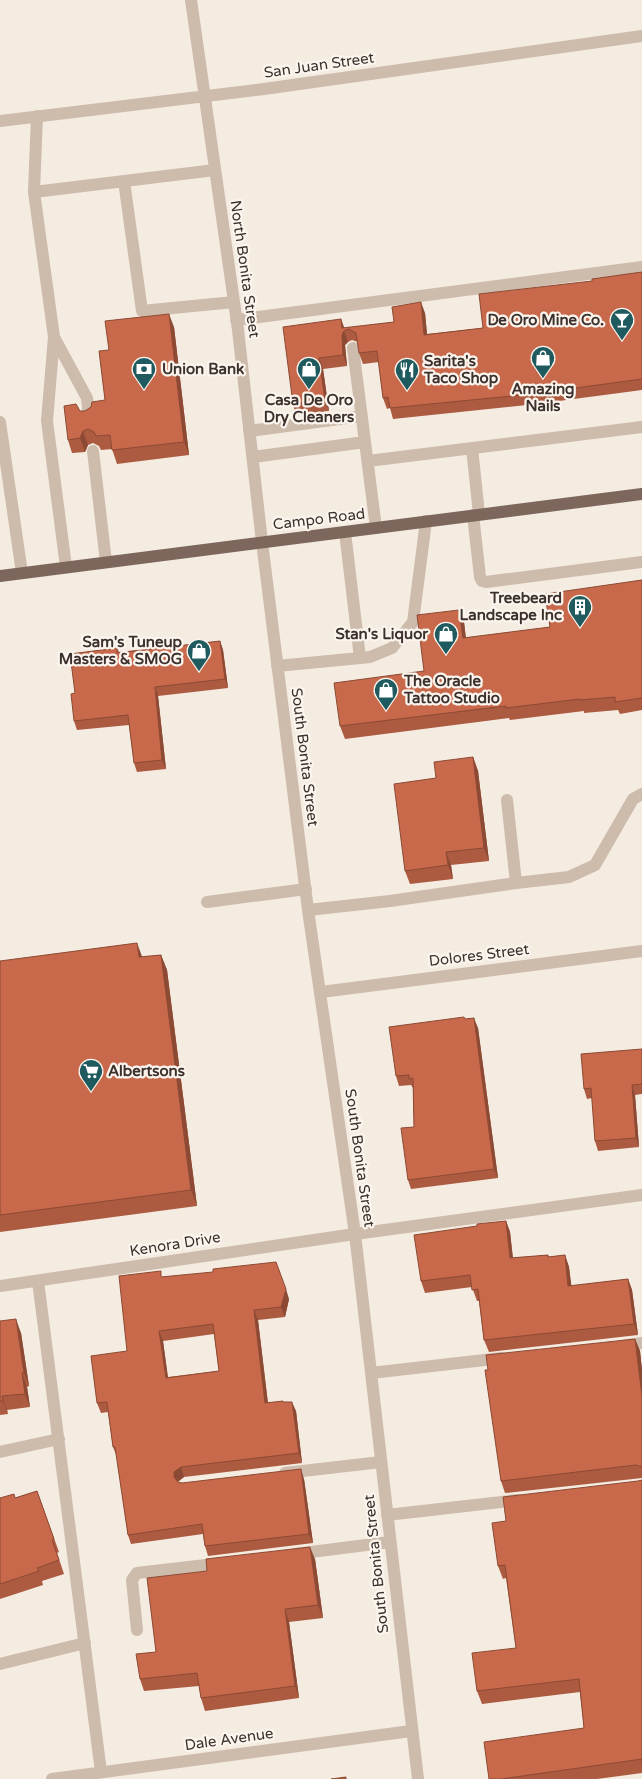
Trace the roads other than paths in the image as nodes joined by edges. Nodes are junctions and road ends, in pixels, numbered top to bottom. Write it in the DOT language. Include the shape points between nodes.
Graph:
graph roads {
  1 [pos="192,0"];
  2 [pos="642,36"];
  3 [pos="205,96"];
  4 [pos="36,116"];
  5 [pos="0,120"];
  6 [pos="215,170"];
  7 [pos="124,181"];
  8 [pos="34,192"];
  9 [pos="642,267"];
  10 [pos="234,302"];
  11 [pos="236,320"];
  12 [pos="54,336"];
  13 [pos="353,348"];
  14 [pos="89,416"];
  15 [pos="362,416"];
  16 [pos="0,422"];
  17 [pos="642,426"];
  18 [pos="249,431"];
  19 [pos="365,442"];
  20 [pos="472,448"];
  21 [pos="93,451"];
  22 [pos="253,457"];
  23 [pos="368,461"];
  24 [pos="3,475"];
  25 [pos="642,494"];
  26 [pos="476,515"];
  27 [pos="426,521"];
  28 [pos="376,528"];
  29 [pos="345,532"];
  30 [pos="262,542"];
  31 [pos="106,562"];
  32 [pos="642,562"];
  33 [pos="66,567"];
  34 [pos="22,573"];
  35 [pos="0,576"];
  36 [pos="360,658"];
  37 [pos="277,666"];
  38 [pos="642,794"];
  39 [pos="507,800"];
  40 [pos="516,883"];
  41 [pos="306,889"];
  42 [pos="207,902"];
  43 [pos="308,910"];
  44 [pos="642,951"];
  45 [pos="321,992"];
  46 [pos="642,1196"];
  47 [pos="355,1234"];
  48 [pos="38,1281"];
  49 [pos="0,1286"];
  50 [pos="642,1343"];
  51 [pos="613,1346"];
  52 [pos="516,1357"];
  53 [pos="371,1373"];
  54 [pos="59,1439"];
  55 [pos="0,1452"];
  56 [pos="381,1462"];
  57 [pos="273,1475"];
  58 [pos="534,1498"];
  59 [pos="387,1515"];
  60 [pos="390,1542"];
  61 [pos="283,1555"];
  62 [pos="234,1561"];
  63 [pos="137,1630"];
  64 [pos="85,1642"];
  65 [pos="0,1664"];
  66 [pos="411,1731"];
  67 [pos="94,1775"];
  68 [pos="52,1779"];
  69 [pos="418,1779"];
  1 -- 3 [label="street, North Bonita Street"];
  2 -- 3 [label="street, San Juan Street"];
  3 -- 4 [label="street, San Juan Street"];
  3 -- 6 [label="street, North Bonita Street"];
  4 -- 5 [label="street, San Juan Street"];
  4 -- 8 [label="street"];
  6 -- 7 [label="street"];
  6 -- 10 [label="street, North Bonita Street"];
  7 -- 8 [label="street"];
  7 -- 10 [label="street" via="142,311"];
  8 -- 12 [label="street"];
  9 -- 11 [label="street"];
  10 -- 11 [label="street, North Bonita Street"];
  11 -- 18 [label="street, North Bonita Street"];
  12 -- 14 [label="street" via="87,398"];
  12 -- 33 [label="street" via="47,421"];
  13 -- 15 [label="street"];
  15 -- 18 [label="street"];
  15 -- 19 [label="street"];
  16 -- 24 [label="street"];
  17 -- 20 [label="street"];
  18 -- 22 [label="street, North Bonita Street"];
  19 -- 22 [label="street"];
  19 -- 23 [label="street"];
  20 -- 23 [label="street"];
  20 -- 26 [label="street"];
  21 -- 31 [label="street"];
  22 -- 30 [label="street, North Bonita Street"];
  23 -- 28 [label="street"];
  24 -- 34 [label="street"];
  25 -- 26 [label="main road, Campo Road"];
  26 -- 27 [label="main road, Campo Road"];
  26 -- 32 [label="street" via="482,581"];
  27 -- 28 [label="main road, Campo Road"];
  27 -- 36 [label="street" via="413,622 392,648"];
  28 -- 29 [label="main road, Campo Road"];
  29 -- 30 [label="main road, Campo Road"];
  29 -- 36 [label="street"];
  30 -- 31 [label="main road, Campo Road"];
  30 -- 37 [label="street, South Bonita Street"];
  31 -- 33 [label="main road, Campo Road"];
  33 -- 34 [label="main road, Campo Road"];
  34 -- 35 [label="main road, Campo Road"];
  36 -- 37 [label="street"];
  37 -- 41 [label="street, South Bonita Street"];
  38 -- 40 [label="street" via="633,798 595,865 569,877"];
  39 -- 40 [label="street"];
  40 -- 43 [label="street"];
  41 -- 42 [label="street"];
  41 -- 43 [label="street, South Bonita Street"];
  43 -- 45 [label="street, South Bonita Street"];
  44 -- 45 [label="street, Dolores Street"];
  45 -- 47 [label="street, South Bonita Street"];
  46 -- 47 [label="street, Kenora Drive"];
  47 -- 48 [label="street, Kenora Drive"];
  47 -- 53 [label="street, South Bonita Street"];
  48 -- 49 [label="street, Kenora Drive"];
  48 -- 54 [label="street"];
  50 -- 51 [label="street"];
  52 -- 53 [label="street"];
  53 -- 56 [label="street, South Bonita Street"];
  54 -- 55 [label="street"];
  54 -- 64 [label="street"];
  56 -- 57 [label="street"];
  56 -- 59 [label="street, South Bonita Street"];
  58 -- 59 [label="street"];
  59 -- 60 [label="street, South Bonita Street"];
  60 -- 61 [label="street"];
  60 -- 66 [label="street, South Bonita Street"];
  62 -- 63 [label="street" via="137,1573 132,1580"];
  64 -- 65 [label="street"];
  64 -- 67 [label="street"];
  66 -- 67 [label="street, Dale Avenue"];
  66 -- 69 [label="street, South Bonita Street"];
  67 -- 68 [label="street, Dale Avenue"];
}
